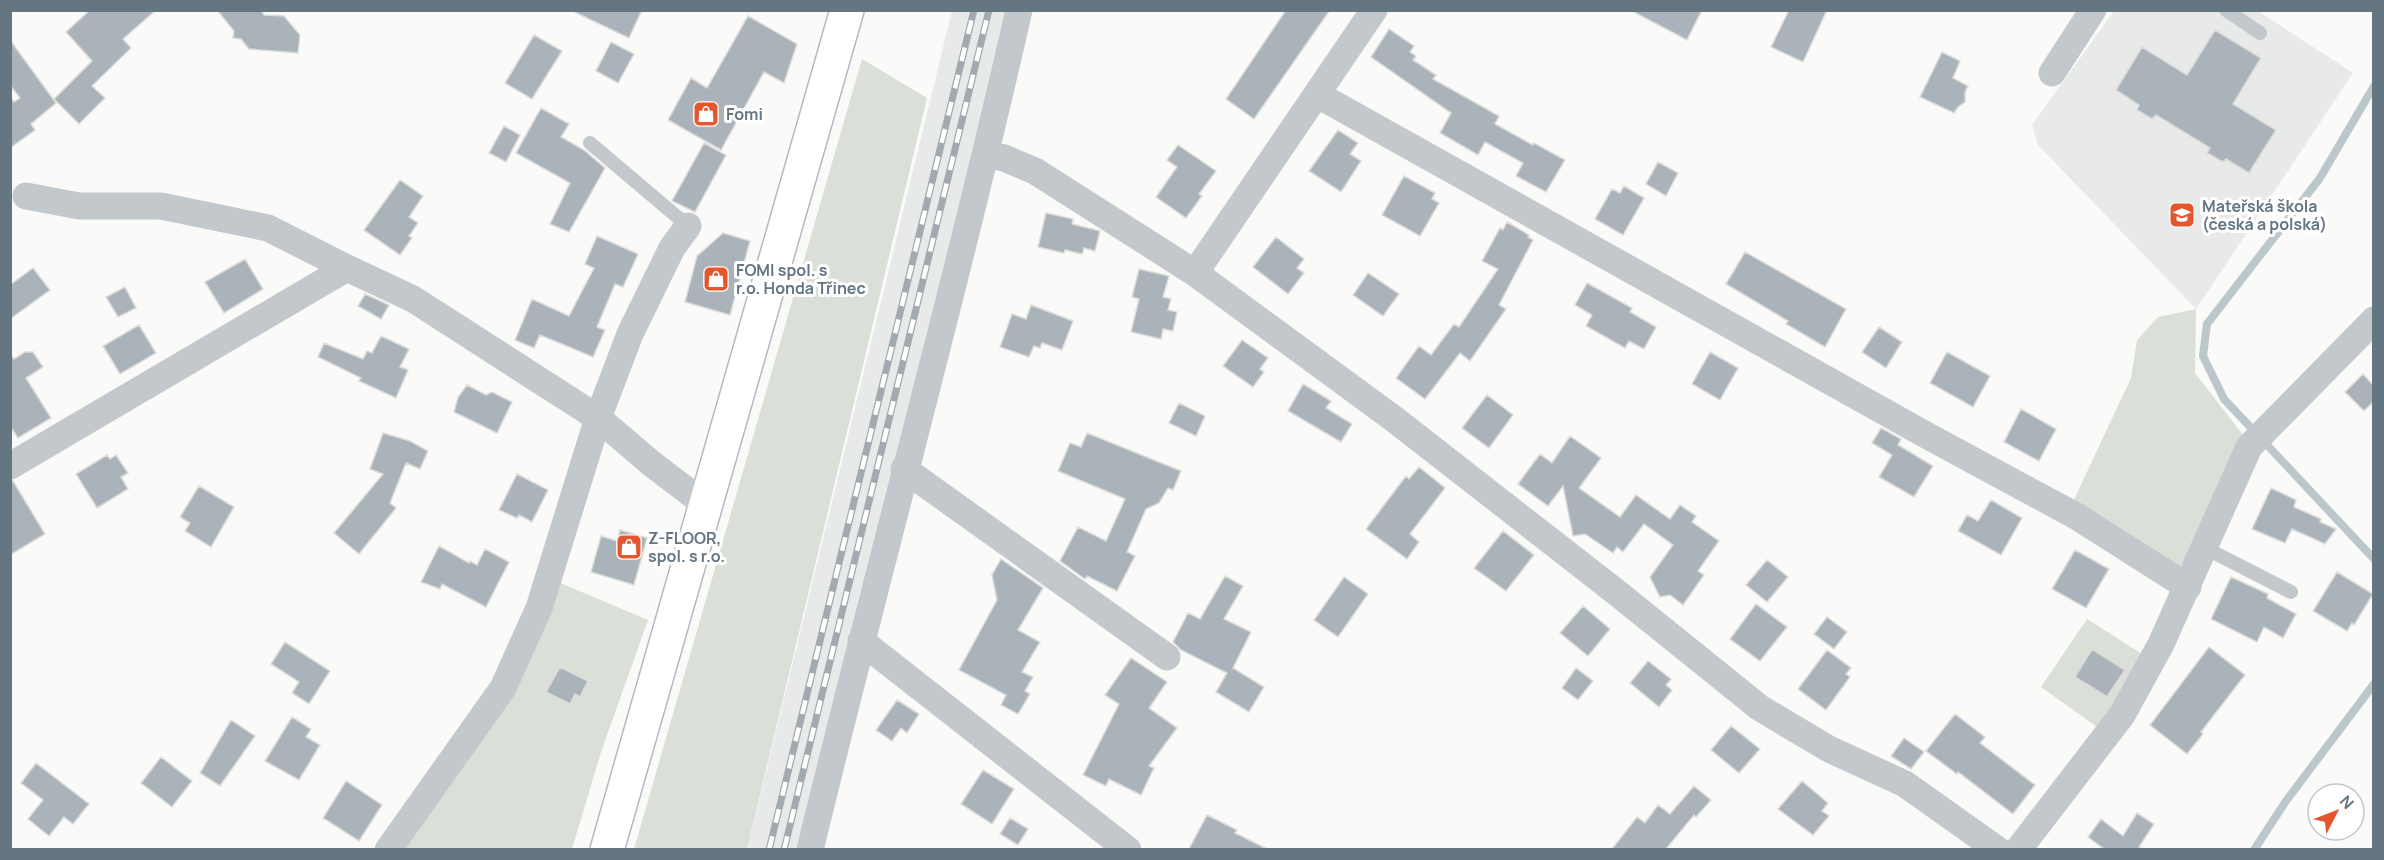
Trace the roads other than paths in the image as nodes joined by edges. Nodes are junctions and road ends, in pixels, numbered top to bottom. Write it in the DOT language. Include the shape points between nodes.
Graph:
graph roads {
  1 [pos="847,10"];
  2 [pos="1018,10"];
  3 [pos="1374,10"];
  4 [pos="2093,10"];
  5 [pos="2226,10"];
  6 [pos="2260,33"];
  7 [pos="2052,73"];
  8 [pos="1318,95"];
  9 [pos="591,143"];
  10 [pos="986,154"];
  11 [pos="26,196"];
  12 [pos="688,226"];
  13 [pos="348,268"];
  14 [pos="1196,273"];
  15 [pos="2373,320"];
  16 [pos="598,418"];
  17 [pos="10,466"];
  18 [pos="904,469"];
  19 [pos="706,505"];
  20 [pos="2205,548"];
  21 [pos="2188,587"];
  22 [pos="2291,592"];
  23 [pos="861,641"];
  24 [pos="1167,657"];
  25 [pos="388,849"];
  26 [pos="607,849"];
  27 [pos="810,849"];
  28 [pos="1128,849"];
  29 [pos="1998,849"];
  30 [pos="2018,849"];
  1 -- 19 [label="main road"];
  2 -- 10 [label="street"];
  3 -- 8 [label="street"];
  4 -- 7 [label="street"];
  5 -- 6 [label="lane"];
  8 -- 14 [label="street"];
  8 -- 21 [label="street" via="2076,516"];
  9 -- 12 [label="lane"];
  10 -- 14 [label="street" via="1035,171"];
  10 -- 18 [label="street"];
  11 -- 13 [label="street" via="79,206 161,206 268,228"];
  12 -- 16 [label="street" via="672,248 630,334"];
  13 -- 16 [label="street" via="413,299"];
  13 -- 17 [label="street"];
  14 -- 29 [label="street" via="1394,418 1760,708 1829,749 1905,784"];
  15 -- 20 [label="street" via="2249,447"];
  16 -- 19 [label="street"];
  16 -- 25 [label="street" via="539,608 503,688"];
  18 -- 23 [label="street"];
  18 -- 24 [label="street"];
  19 -- 26 [label="main road"];
  20 -- 21 [label="street"];
  20 -- 22 [label="lane"];
  21 -- 30 [label="street" via="2122,715"];
  23 -- 27 [label="street"];
  23 -- 28 [label="street"];
}
